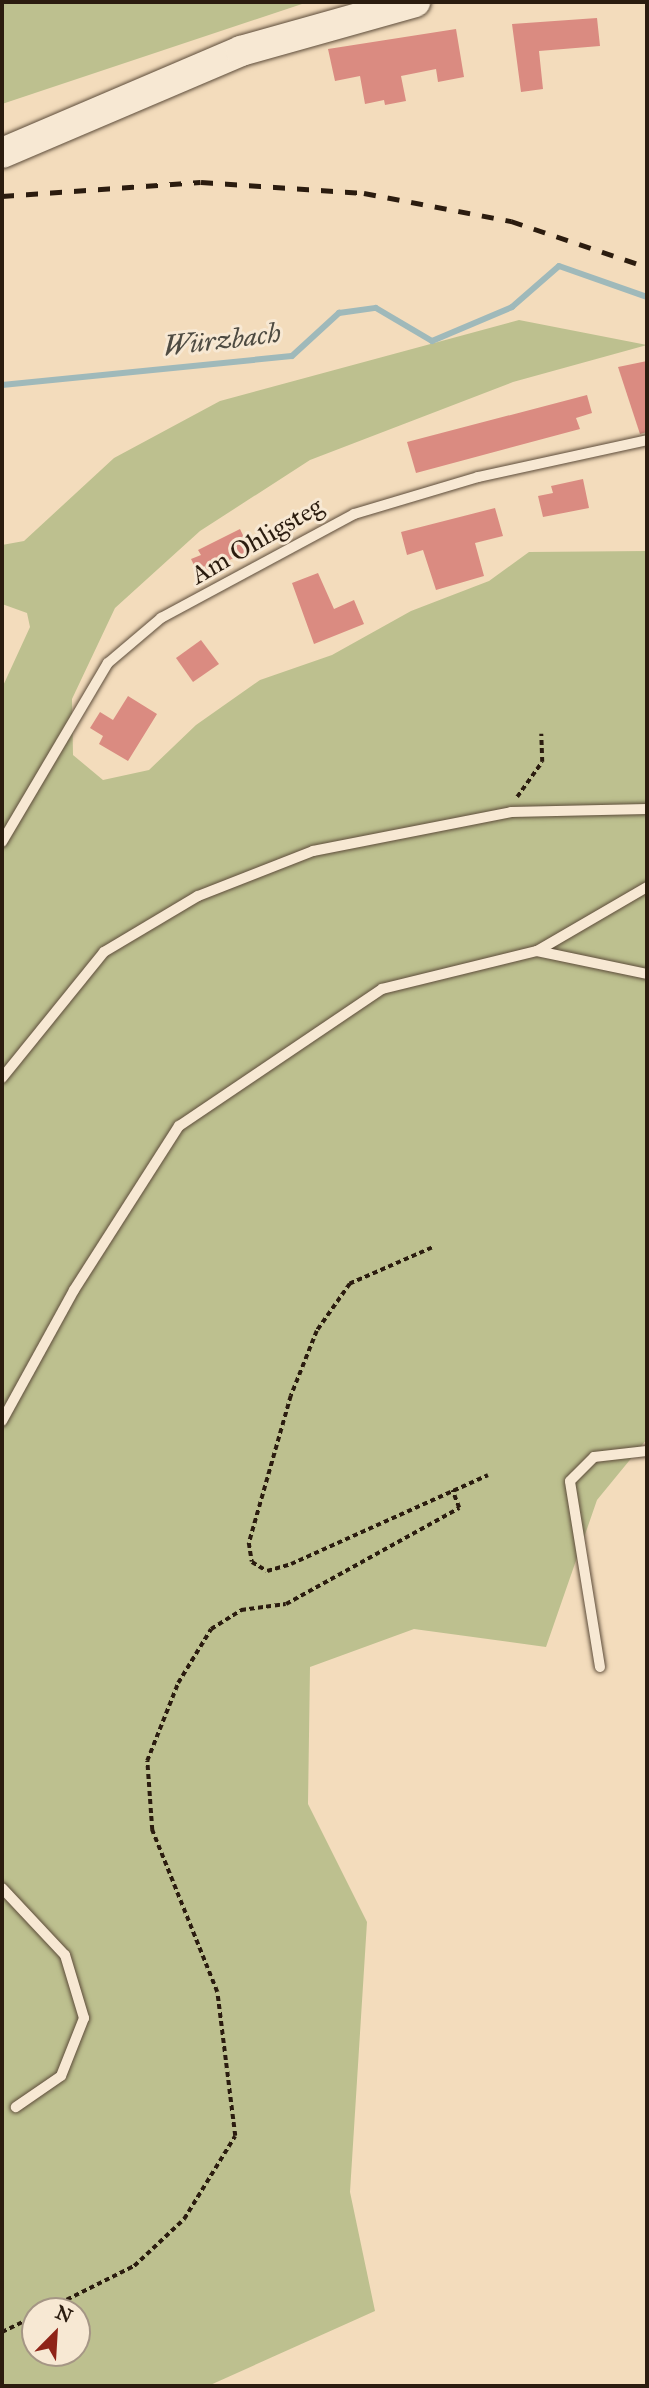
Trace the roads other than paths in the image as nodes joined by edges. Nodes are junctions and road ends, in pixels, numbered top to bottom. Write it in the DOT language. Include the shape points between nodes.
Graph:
graph roads {
  1 [pos="415,2"];
  2 [pos="2,153"];
  3 [pos="647,440"];
  4 [pos="647,809"];
  5 [pos="2,842"];
  6 [pos="647,887"];
  7 [pos="537,951"];
  8 [pos="647,974"];
  9 [pos="2,1078"];
  10 [pos="2,1421"];
  11 [pos="647,1451"];
  12 [pos="600,1667"];
  13 [pos="2,1888"];
  14 [pos="16,2107"];
  1 -- 2 [label="main road" via="313,27 174,76"];
  3 -- 5 [label="lane, Am Ohligsteg" via="478,477 354,514 161,618 108,663"];
  4 -- 9 [label="lane" via="511,812 313,851 198,896 104,952"];
  6 -- 7 [label="lane"];
  7 -- 8 [label="lane"];
  7 -- 10 [label="lane" via="382,989 179,1126 74,1290"];
  11 -- 12 [label="lane" via="594,1457 570,1481"];
  13 -- 14 [label="lane" via="65,1955 84,2018 61,2076"];
}
